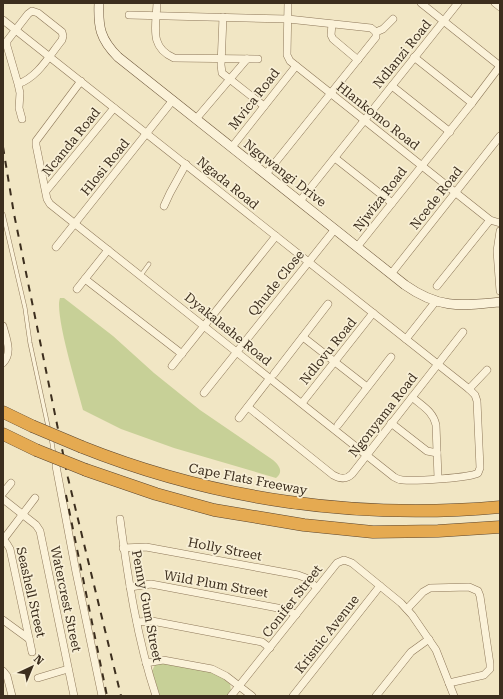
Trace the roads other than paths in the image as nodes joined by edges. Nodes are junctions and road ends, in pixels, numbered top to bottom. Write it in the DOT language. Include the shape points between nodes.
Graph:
graph roads {
  1 [pos="99,3"];
  2 [pos="157,3"];
  3 [pos="288,3"];
  4 [pos="421,3"];
  5 [pos="458,3"];
  6 [pos="495,3"];
  7 [pos="500,7"];
  8 [pos="129,15"];
  9 [pos="156,15"];
  10 [pos="223,17"];
  11 [pos="288,19"];
  12 [pos="392,19"];
  13 [pos="3,20"];
  14 [pos="444,21"];
  15 [pos="332,24"];
  16 [pos="15,30"];
  17 [pos="376,32"];
  18 [pos="49,56"];
  19 [pos="414,57"];
  20 [pos="247,59"];
  21 [pos="258,59"];
  22 [pos="221,60"];
  23 [pos="358,60"];
  24 [pos="296,66"];
  25 [pos="500,66"];
  26 [pos="230,79"];
  27 [pos="82,82"];
  28 [pos="18,84"];
  29 [pos="392,86"];
  30 [pos="331,94"];
  31 [pos="173,100"];
  32 [pos="472,103"];
  33 [pos="264,106"];
  34 [pos="114,108"];
  35 [pos="22,119"];
  36 [pos="196,119"];
  37 [pos="365,121"];
  38 [pos="450,132"];
  39 [pos="146,134"];
  40 [pos="500,136"];
  41 [pos="232,147"];
  42 [pos="335,158"];
  43 [pos="186,164"];
  44 [pos="421,166"];
  45 [pos="266,174"];
  46 [pos="46,191"];
  47 [pos="455,193"];
  48 [pos="300,202"];
  49 [pos="392,203"];
  50 [pos="164,206"];
  51 [pos="3,214"];
  52 [pos="490,220"];
  53 [pos="500,223"];
  54 [pos="75,224"];
  55 [pos="334,229"];
  56 [pos="500,231"];
  57 [pos="276,236"];
  58 [pos="56,247"];
  59 [pos="357,247"];
  60 [pos="108,250"];
  61 [pos="308,262"];
  62 [pos="149,264"];
  63 [pos="391,274"];
  64 [pos="141,275"];
  65 [pos="85,279"];
  66 [pos="437,286"];
  67 [pos="77,290"];
  68 [pos="500,291"];
  69 [pos="436,301"];
  70 [pos="500,302"];
  71 [pos="328,304"];
  72 [pos="373,313"];
  73 [pos="204,325"];
  74 [pos="3,326"];
  75 [pos="463,332"];
  76 [pos="303,337"];
  77 [pos="406,340"];
  78 [pos="237,352"];
  79 [pos="182,354"];
  80 [pos="391,357"];
  81 [pos="335,362"];
  82 [pos="3,363"];
  83 [pos="438,365"];
  84 [pos="172,366"];
  85 [pos="487,370"];
  86 [pos="272,376"];
  87 [pos="367,388"];
  88 [pos="470,389"];
  89 [pos="204,393"];
  90 [pos="412,397"];
  91 [pos="302,403"];
  92 [pos="248,407"];
  93 [pos="3,412"];
  94 [pos="239,418"];
  95 [pos="391,424"];
  96 [pos="338,425"];
  97 [pos="3,434"];
  98 [pos="437,453"];
  99 [pos="366,455"];
  100 [pos="56,466"];
  101 [pos="438,478"];
  102 [pos="12,483"];
  103 [pos="3,493"];
  104 [pos="35,498"];
  105 [pos="3,499"];
  106 [pos="500,507"];
  107 [pos="22,514"];
  108 [pos="120,519"];
  109 [pos="500,527"];
  110 [pos="3,539"];
  111 [pos="123,548"];
  112 [pos="380,586"];
  113 [pos="130,587"];
  114 [pos="317,588"];
  115 [pos="407,609"];
  116 [pos="296,615"];
  117 [pos="3,620"];
  118 [pos="137,622"];
  119 [pos="29,639"];
  120 [pos="429,639"];
  121 [pos="270,648"];
  122 [pos="32,652"];
  123 [pos="146,663"];
  124 [pos="3,670"];
  125 [pos="68,670"];
  126 [pos="38,678"];
  127 [pos="450,683"];
  128 [pos="239,686"];
  129 [pos="12,696"];
  130 [pos="74,696"];
  131 [pos="102,696"];
  132 [pos="156,696"];
  133 [pos="231,696"];
  134 [pos="252,696"];
  135 [pos="293,696"];
  136 [pos="376,696"];
  137 [pos="454,696"];
  1 -- 31 [label="street, Ngqwangi Drive" via="100,33 110,49"];
  2 -- 9 [label="street"];
  3 -- 11 [label="street, Hlankomo Road"];
  4 -- 14 [label="street"];
  5 -- 14 [label="street, Ndlanzi Road"];
  6 -- 7 [label="street"];
  8 -- 9 [label="street"];
  9 -- 10 [label="street"];
  9 -- 22 [label="street" via="156,41 166,55 174,58"];
  10 -- 11 [label="street"];
  10 -- 22 [label="street"];
  11 -- 15 [label="street"];
  11 -- 24 [label="street, Hlankomo Road" via="287,55"];
  12 -- 17 [label="street" via="383,29"];
  13 -- 16 [label="street, Ngada Road"];
  14 -- 19 [label="street, Ndlanzi Road"];
  14 -- 25 [label="street"];
  15 -- 17 [label="street" via="371,28"];
  15 -- 23 [label="street" via="333,39"];
  16 -- 18 [label="street, Ngada Road"];
  16 -- 18 [label="street" via="32,11 38,13 62,32 62,40"];
  16 -- 28 [label="street" via="7,44"];
  17 -- 23 [label="street" via="376,37"];
  18 -- 27 [label="street, Ngada Road"];
  18 -- 28 [label="street" via="30,78"];
  19 -- 29 [label="street, Ndlanzi Road"];
  19 -- 32 [label="street"];
  20 -- 21 [label="street"];
  20 -- 22 [label="street"];
  20 -- 26 [label="street"];
  22 -- 26 [label="street" via="222,73"];
  23 -- 30 [label="street"];
  24 -- 30 [label="street, Hlankomo Road"];
  24 -- 33 [label="street, Mvica Road"];
  25 -- 32 [label="street, Njwiza Road"];
  26 -- 33 [label="street"];
  26 -- 36 [label="street"];
  27 -- 34 [label="street, Ngada Road"];
  27 -- 46 [label="street, Dyakalashe Road" via="36,141"];
  28 -- 35 [label="street"];
  29 -- 37 [label="street, Ndlanzi Road"];
  29 -- 38 [label="street"];
  30 -- 37 [label="street, Hlankomo Road"];
  30 -- 45 [label="street"];
  31 -- 36 [label="street, Ngqwangi Drive"];
  31 -- 39 [label="street, Hlosi Road"];
  32 -- 38 [label="street, Njwiza Road"];
  33 -- 41 [label="street, Mvica Road"];
  34 -- 39 [label="street, Ngada Road"];
  34 -- 46 [label="street, Ncanda Road"];
  36 -- 41 [label="street, Ngqwangi Drive"];
  37 -- 42 [label="street, Ndlanzi Road"];
  37 -- 44 [label="street, Hlankomo Road"];
  38 -- 44 [label="street, Njwiza Road"];
  39 -- 43 [label="street, Ngada Road"];
  39 -- 54 [label="street, Hlosi Road"];
  40 -- 47 [label="street, Ncede Road"];
  41 -- 45 [label="street, Ngqwangi Drive"];
  42 -- 48 [label="street, Ndlanzi Road"];
  42 -- 49 [label="street"];
  43 -- 50 [label="street"];
  43 -- 57 [label="street, Ngada Road"];
  44 -- 47 [label="street, Hlankomo Road"];
  44 -- 49 [label="street, Njwiza Road"];
  45 -- 48 [label="street, Ngqwangi Drive"];
  46 -- 54 [label="street, Dyakalashe Road" via="50,204"];
  47 -- 52 [label="street, Hlankomo Road"];
  47 -- 63 [label="street, Ncede Road"];
  48 -- 55 [label="street, Ngqwangi Drive"];
  49 -- 59 [label="street, Njwiza Road"];
  51 -- 100 [label="lane" via="25,308"];
  52 -- 53 [label="street, Hlankomo Road"];
  52 -- 66 [label="street"];
  54 -- 58 [label="street, Hlosi Road"];
  54 -- 60 [label="street, Dyakalashe Road"];
  55 -- 59 [label="street, Ngqwangi Drive"];
  55 -- 61 [label="street, Qhude Close"];
  56 -- 68 [label="street" via="497,251"];
  57 -- 61 [label="street, Ngada Road"];
  57 -- 73 [label="street"];
  59 -- 63 [label="street, Ngqwangi Drive"];
  60 -- 64 [label="street, Dyakalashe Road"];
  60 -- 65 [label="street"];
  61 -- 72 [label="street, Ngada Road"];
  61 -- 78 [label="street, Qhude Close"];
  62 -- 64 [label="lane"];
  63 -- 69 [label="street, Ngqwangi Drive" via="413,290"];
  64 -- 73 [label="street, Dyakalashe Road"];
  65 -- 67 [label="street"];
  65 -- 79 [label="street"];
  69 -- 70 [label="street, Ngqwangi Drive" via="459,305"];
  69 -- 77 [label="street"];
  71 -- 76 [label="street"];
  72 -- 77 [label="street, Ngada Road"];
  72 -- 81 [label="street, Ndlovu Road"];
  73 -- 78 [label="street, Dyakalashe Road"];
  73 -- 79 [label="street"];
  74 -- 82 [label="street" via="9,354"];
  75 -- 83 [label="street, Ngonyama Road"];
  76 -- 81 [label="street"];
  76 -- 86 [label="street"];
  77 -- 83 [label="street, Ngada Road"];
  78 -- 86 [label="street, Dyakalashe Road"];
  78 -- 89 [label="street, Qhude Close"];
  79 -- 84 [label="street"];
  80 -- 87 [label="street"];
  81 -- 87 [label="street"];
  81 -- 91 [label="street, Ndlovu Road"];
  83 -- 88 [label="street, Ngada Road"];
  83 -- 90 [label="street, Ngonyama Road"];
  85 -- 88 [label="street"];
  86 -- 91 [label="street, Dyakalashe Road"];
  86 -- 92 [label="street"];
  87 -- 96 [label="street"];
  88 -- 101 [label="street, Dyakalashe Road" via="477,402 478,473 472,476"];
  90 -- 95 [label="street, Ngonyama Road"];
  90 -- 98 [label="street" via="434,417"];
  91 -- 99 [label="street, Dyakalashe Road"];
  92 -- 94 [label="street"];
  92 -- 99 [label="street, Ngonyama Road" via="340,479 352,474"];
  93 -- 106 [label="highway, Cape Flats Freeway, bridge" via="118,462 216,490 304,505 348,509 408,512"];
  95 -- 98 [label="street" via="427,451"];
  95 -- 99 [label="street, Ngonyama Road"];
  97 -- 109 [label="highway, bridge" via="86,470 156,494 214,510 304,525 373,532"];
  98 -- 101 [label="street"];
  99 -- 101 [label="street, Dyakalashe Road" via="398,479"];
  100 -- 131 [label="street"];
  102 -- 103 [label="street"];
  104 -- 107 [label="street"];
  105 -- 107 [label="street, Watercrest Street"];
  107 -- 110 [label="street"];
  107 -- 125 [label="street, Watercrest Street" via="36,525 40,532"];
  108 -- 111 [label="street, Penny Gum Street"];
  110 -- 119 [label="street, Seashell Street" via="10,549"];
  111 -- 113 [label="street, Penny Gum Street"];
  111 -- 114 [label="street, Holly Street" via="146,547 298,575"];
  112 -- 114 [label="street, Conifer Street" via="350,561 344,560 337,564"];
  112 -- 115 [label="street"];
  112 -- 135 [label="street, Krisnic Avenue"];
  113 -- 116 [label="street, Wild Plum Street" via="151,584 288,610"];
  113 -- 118 [label="street, Penny Gum Street"];
  114 -- 116 [label="street, Conifer Street"];
  115 -- 120 [label="street"];
  115 -- 127 [label="street" via="430,588 469,587 478,591 490,669 484,675"];
  116 -- 121 [label="street, Conifer Street"];
  117 -- 119 [label="street"];
  118 -- 121 [label="street" via="152,621 262,642"];
  118 -- 123 [label="street, Penny Gum Street"];
  119 -- 122 [label="street, Seashell Street"];
  120 -- 127 [label="street"];
  120 -- 136 [label="street" via="411,652"];
  121 -- 128 [label="street, Conifer Street"];
  123 -- 128 [label="street" via="163,660 212,669"];
  123 -- 132 [label="street, Penny Gum Street"];
  124 -- 129 [label="street"];
  125 -- 126 [label="street"];
  125 -- 130 [label="street, Watercrest Street"];
  127 -- 137 [label="street"];
  128 -- 133 [label="street, Conifer Street"];
  128 -- 134 [label="street"];
}
